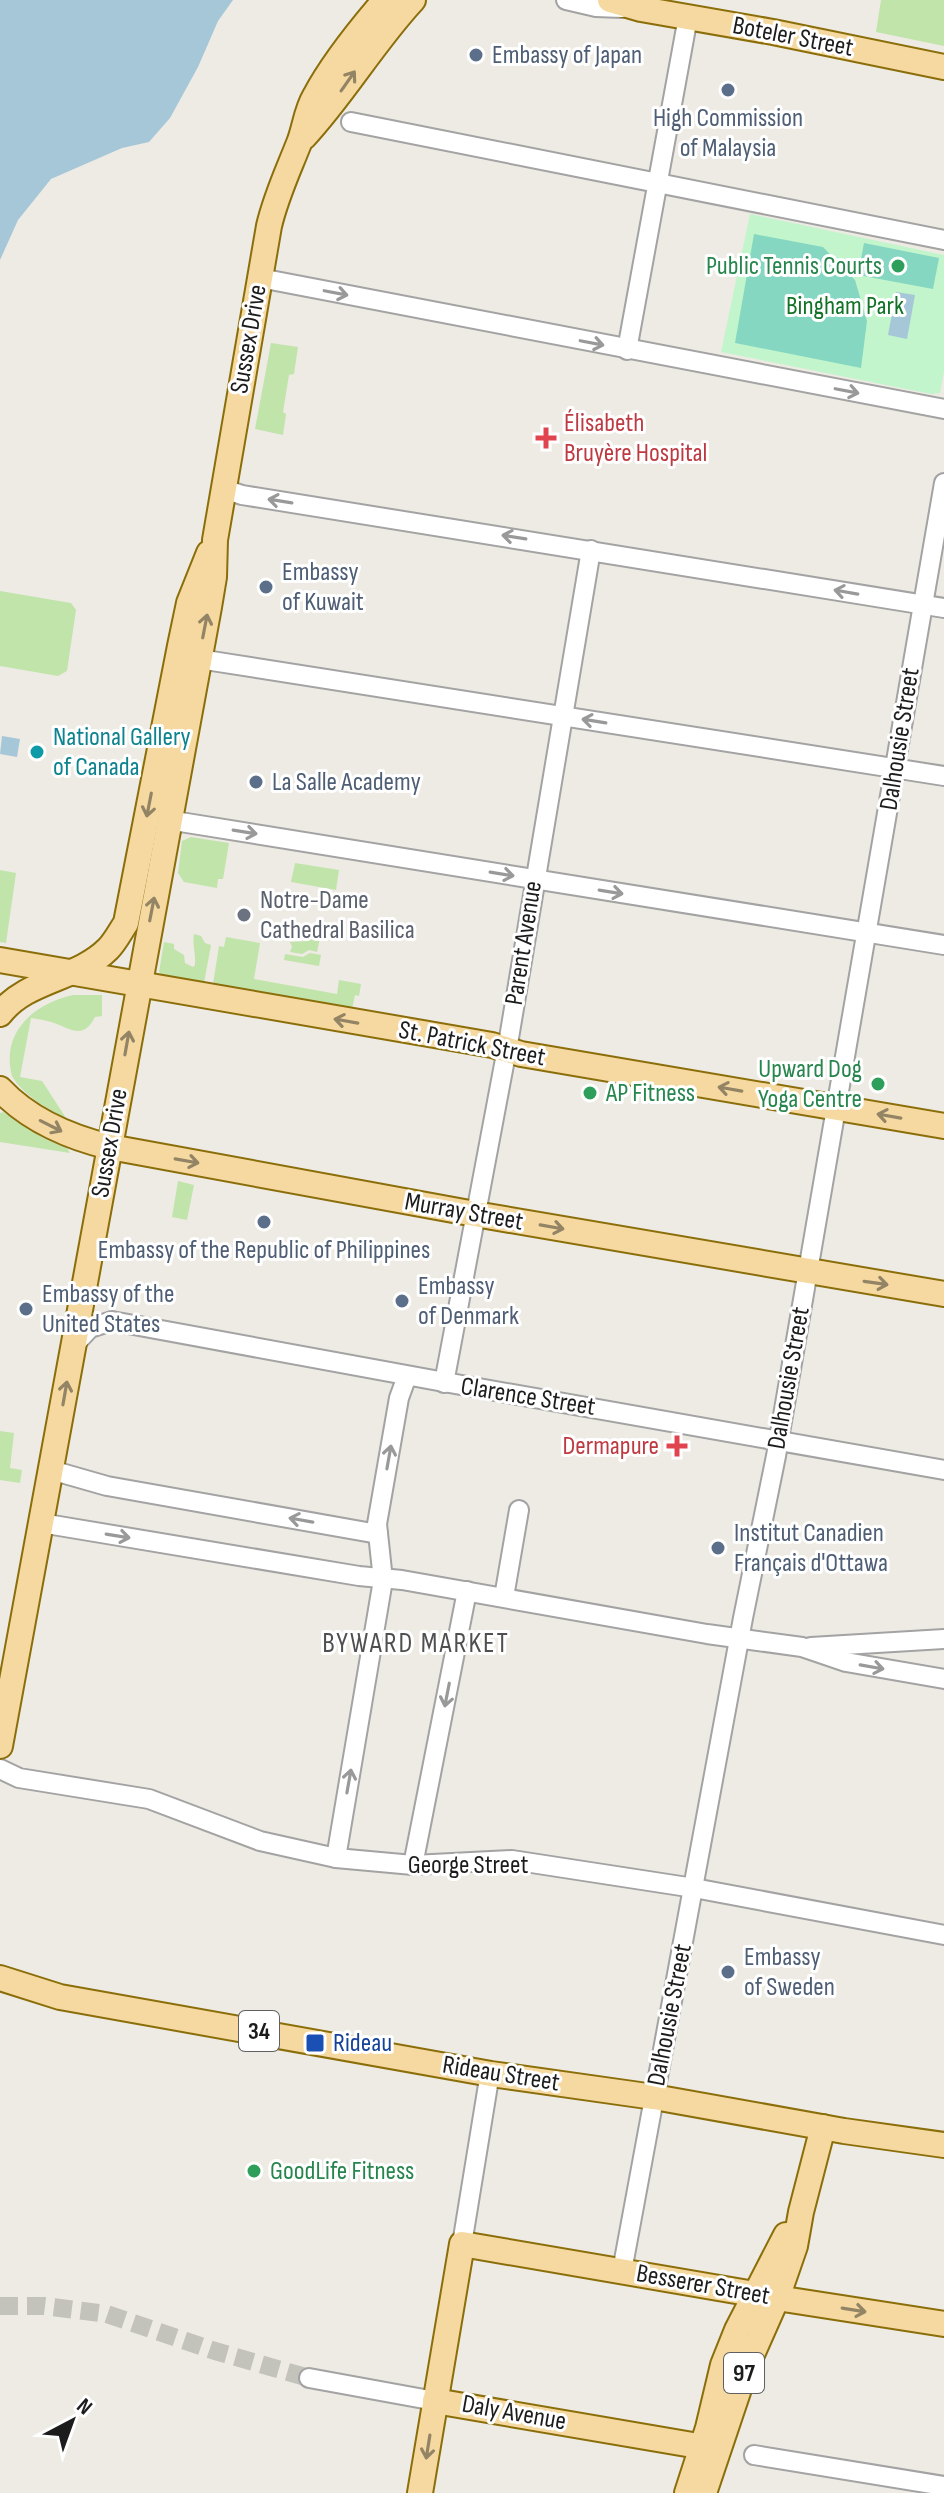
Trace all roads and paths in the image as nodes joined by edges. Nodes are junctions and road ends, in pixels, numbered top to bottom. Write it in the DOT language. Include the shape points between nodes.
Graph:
graph roads {
  1 [pos="385,0"];
  2 [pos="413,0"];
  3 [pos="566,0"];
  4 [pos="610,0"];
  5 [pos="641,9"];
  6 [pos="688,17"];
  7 [pos="944,67"];
  8 [pos="351,122"];
  9 [pos="300,142"];
  10 [pos="657,183"];
  11 [pos="944,240"];
  12 [pos="260,278"];
  13 [pos="627,350"];
  14 [pos="944,409"];
  15 [pos="944,483"];
  16 [pos="224,489"];
  17 [pos="215,540"];
  18 [pos="591,550"];
  19 [pos="923,604"];
  20 [pos="944,608"];
  21 [pos="199,659"];
  22 [pos="564,716"];
  23 [pos="895,769"];
  24 [pos="944,776"];
  25 [pos="168,820"];
  26 [pos="534,879"];
  27 [pos="867,933"];
  28 [pos="944,945"];
  29 [pos="0,960"];
  30 [pos="69,973"];
  31 [pos="138,986"];
  32 [pos="0,1014"];
  33 [pos="506,1049"];
  34 [pos="0,1089"];
  35 [pos="835,1107"];
  36 [pos="944,1126"];
  37 [pos="110,1147"];
  38 [pos="475,1214"];
  39 [pos="808,1272"];
  40 [pos="85,1284"];
  41 [pos="944,1294"];
  42 [pos="112,1321"];
  43 [pos="74,1345"];
  44 [pos="407,1376"];
  45 [pos="444,1383"];
  46 [pos="778,1440"];
  47 [pos="931,1468"];
  48 [pos="51,1470"];
  49 [pos="519,1510"];
  50 [pos="41,1523"];
  51 [pos="378,1534"];
  52 [pos="383,1580"];
  53 [pos="467,1591"];
  54 [pos="504,1597"];
  55 [pos="740,1637"];
  56 [pos="944,1639"];
  57 [pos="802,1647"];
  58 [pos="944,1679"];
  59 [pos="0,1746"];
  60 [pos="0,1769"];
  61 [pos="336,1858"];
  62 [pos="413,1865"];
  63 [pos="694,1888"];
  64 [pos="944,1935"];
  65 [pos="0,1978"];
  66 [pos="0,1996"];
  67 [pos="60,1997"];
  68 [pos="488,2085"];
  69 [pos="654,2097"];
  70 [pos="823,2127"];
  71 [pos="944,2145"];
  72 [pos="462,2244"];
  73 [pos="622,2271"];
  74 [pos="767,2296"];
  75 [pos="944,2324"];
  76 [pos="309,2378"];
  77 [pos="435,2401"];
  78 [pos="710,2448"];
  79 [pos="754,2455"];
  80 [pos="944,2486"];
  81 [pos="420,2493"];
  82 [pos="687,2493"];
  83 [pos="704,2493"];
  1 -- 9 [label="main road, Sussex Drive" via="314,96"];
  9 -- 2 [label="main road, Sussex Drive, one-way"];
  3 -- 5 [label="street, Boteler Street"];
  4 -- 5 [label="main road, Boteler Street"];
  5 -- 6 [label="main road, Boteler Street"];
  6 -- 7 [label="main road, Boteler Street"];
  6 -- 10 [label="street"];
  8 -- 10 [label="street"];
  9 -- 12 [label="main road, Sussex Drive" via="274,205"];
  10 -- 11 [label="street"];
  10 -- 13 [label="street"];
  12 -- 13 [label="street, one-way"];
  12 -- 16 [label="main road, Sussex Drive"];
  13 -- 14 [label="street, one-way"];
  15 -- 19 [label="street, Dalhousie Street"];
  16 -- 17 [label="main road, Sussex Drive"];
  18 -- 16 [label="street, one-way"];
  21 -- 17 [label="main road, Sussex Drive, one-way"];
  17 -- 30 [label="main road, Sussex Drive, one-way" via="189,603 126,923 108,949"];
  19 -- 18 [label="street, one-way"];
  18 -- 22 [label="street, Parent Avenue"];
  19 -- 20 [label="street"];
  19 -- 23 [label="street, Dalhousie Street"];
  21 -- 22 [label="street"];
  21 -- 25 [label="main road, Sussex Drive"];
  23 -- 22 [label="street, one-way"];
  22 -- 26 [label="street, Parent Avenue"];
  23 -- 24 [label="street"];
  23 -- 27 [label="street, Dalhousie Street"];
  25 -- 26 [label="street, one-way"];
  31 -- 25 [label="main road, Sussex Drive, one-way"];
  26 -- 27 [label="street, one-way"];
  26 -- 33 [label="street, Parent Avenue"];
  27 -- 28 [label="street"];
  27 -- 35 [label="street, Dalhousie Street"];
  29 -- 30 [label="main road, St. Patrick Street"];
  30 -- 31 [label="main road, St. Patrick Street"];
  30 -- 32 [label="main road, Sussex Drive" via="25,992"];
  33 -- 31 [label="main road, St. Patrick Street, one-way"];
  37 -- 31 [label="main road, Sussex Drive, one-way"];
  35 -- 33 [label="main road, St. Patrick Street, one-way"];
  33 -- 38 [label="street, Parent Avenue"];
  34 -- 37 [label="main road, Murray Street, one-way" via="53,1128"];
  36 -- 35 [label="main road, St. Patrick Street, one-way"];
  35 -- 39 [label="street, Dalhousie Street"];
  37 -- 38 [label="main road, Murray Street, one-way"];
  37 -- 40 [label="main road, Sussex Drive"];
  38 -- 39 [label="main road, Murray Street, one-way"];
  38 -- 45 [label="street, Parent Avenue"];
  39 -- 41 [label="main road, Murray Street, one-way"];
  39 -- 46 [label="street, Dalhousie Street"];
  40 -- 42 [label="street" via="93,1304"];
  40 -- 43 [label="main road, Sussex Drive"];
  42 -- 43 [label="street" via="90,1328"];
  42 -- 44 [label="street, Clarence Street"];
  48 -- 43 [label="main road, Sussex Drive, one-way"];
  44 -- 45 [label="street, Clarence Street"];
  51 -- 44 [label="street, one-way"];
  45 -- 46 [label="street, Clarence Street"];
  46 -- 47 [label="street, Clarence Street"];
  46 -- 55 [label="street, Dalhousie Street"];
  48 -- 50 [label="main road, Sussex Drive"];
  51 -- 48 [label="street, one-way" via="107,1486"];
  49 -- 54 [label="street"];
  50 -- 52 [label="street, one-way"];
  50 -- 59 [label="main road, Sussex Drive"];
  51 -- 52 [label="street"];
  52 -- 53 [label="street"];
  61 -- 52 [label="street, one-way"];
  53 -- 54 [label="street"];
  53 -- 62 [label="street, one-way"];
  54 -- 55 [label="street"];
  55 -- 57 [label="street"];
  55 -- 63 [label="street, Dalhousie Street"];
  56 -- 57 [label="street"];
  57 -- 58 [label="street, one-way" via="846,1662"];
  60 -- 61 [label="street, George Street" via="19,1778 149,1799 260,1841"];
  61 -- 62 [label="street, George Street"];
  62 -- 63 [label="street, George Street" via="512,1860"];
  63 -- 64 [label="street, George Street"];
  63 -- 69 [label="street, Dalhousie Street"];
  65 -- 67 [label="main road, Rideau Street / 34"];
  66 -- 67 [label="main road, Rideau Street / 34"];
  67 -- 69 [label="main road, Rideau Street / 34" via="491,2074"];
  68 -- 72 [label="street"];
  69 -- 70 [label="main road, Rideau Street / 34"];
  69 -- 73 [label="street, Dalhousie Street"];
  70 -- 71 [label="main road, Rideau Street / 34"];
  70 -- 74 [label="main road, 97" via="795,2246"];
  72 -- 73 [label="main road, Besserer Street"];
  72 -- 77 [label="main road"];
  73 -- 74 [label="main road, Besserer Street"];
  74 -- 75 [label="main road, Besserer Street, one-way"];
  74 -- 78 [label="main road, 97" via="746,2368"];
  76 -- 77 [label="street, Daly Avenue"];
  77 -- 78 [label="main road, Daly Avenue"];
  77 -- 81 [label="main road, one-way"];
  78 -- 82 [label="main road, 97"];
  78 -- 83 [label="main road, 97"];
  79 -- 80 [label="street"];
}
